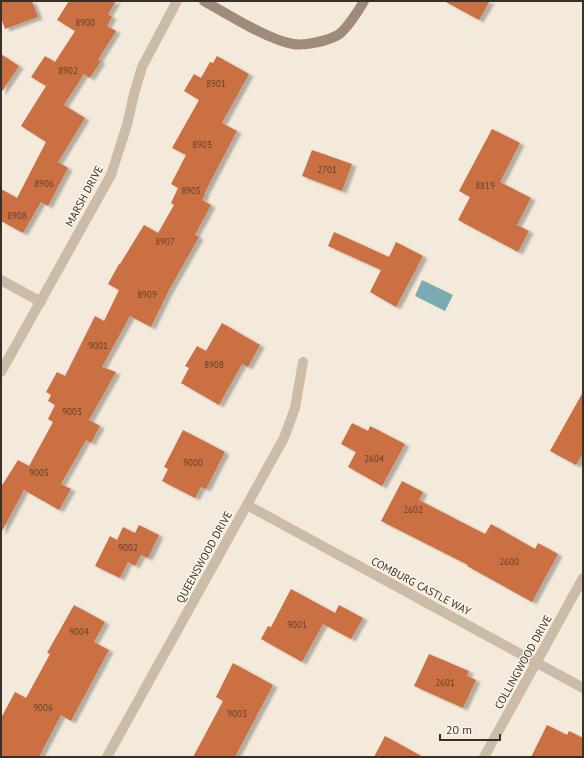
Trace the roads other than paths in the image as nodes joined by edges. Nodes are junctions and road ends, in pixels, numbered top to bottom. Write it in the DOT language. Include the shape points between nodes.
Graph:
graph roads {
  1 [pos="177,1"];
  2 [pos="204,1"];
  3 [pos="364,1"];
  4 [pos="1,280"];
  5 [pos="41,302"];
  6 [pos="303,362"];
  7 [pos="1,372"];
  8 [pos="247,506"];
  9 [pos="583,578"];
  10 [pos="536,662"];
  11 [pos="583,688"];
  12 [pos="108,757"];
  13 [pos="484,757"];
  1 -- 5 [label="street, MARSH DRIVE" via="142,67 111,175"];
  2 -- 3 [label="street" via="264,34 293,44 316,42 339,34"];
  4 -- 5 [label="street"];
  5 -- 7 [label="street, MARSH DRIVE"];
  6 -- 8 [label="street, QUEENSWOOD DRIVE" via="295,408 284,438"];
  8 -- 10 [label="street, COMBURG CASTLE WAY"];
  8 -- 12 [label="street, QUEENSWOOD DRIVE"];
  9 -- 10 [label="street, COLLINGWOOD DRIVE"];
  10 -- 11 [label="street, COMBURG CASTLE WAY"];
  10 -- 13 [label="street, COLLINGWOOD DRIVE"];
}
